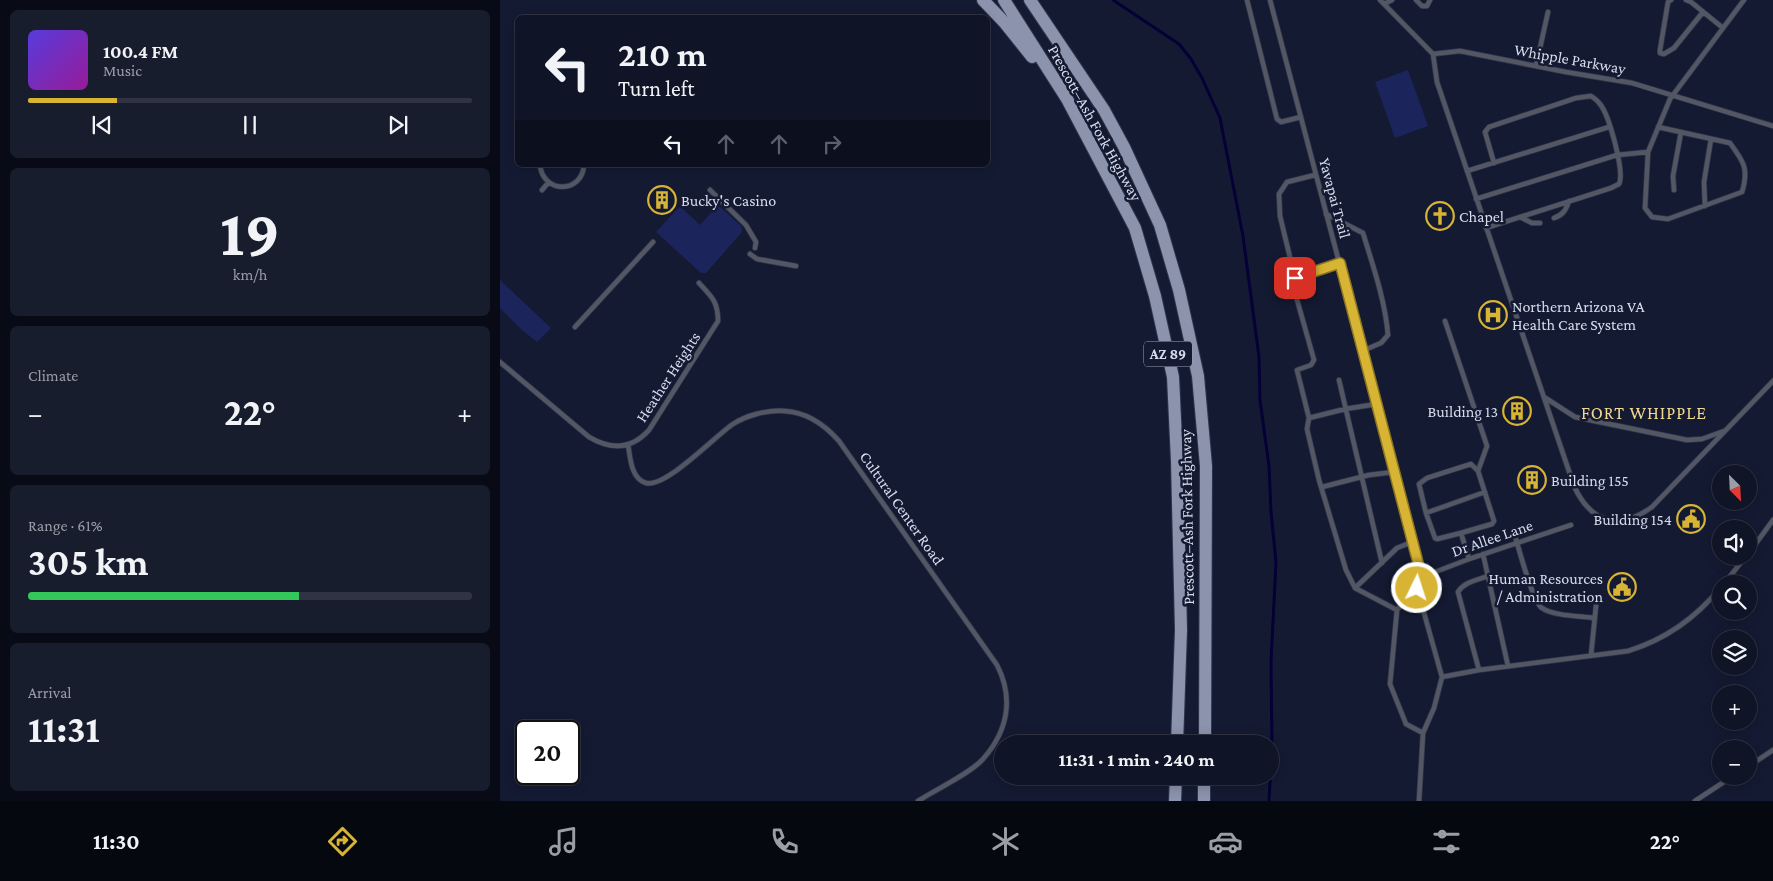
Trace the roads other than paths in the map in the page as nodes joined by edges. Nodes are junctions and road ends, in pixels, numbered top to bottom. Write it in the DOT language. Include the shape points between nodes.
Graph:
graph roads {
  1 [pos="983,0"];
  2 [pos="1004,0"];
  3 [pos="1030,0"];
  4 [pos="1247,0"];
  5 [pos="1270,0"];
  6 [pos="1380,0"];
  7 [pos="1392,0"];
  8 [pos="1416,0"];
  9 [pos="1430,0"];
  10 [pos="1671,0"];
  11 [pos="1686,0"];
  12 [pos="1744,0"];
  13 [pos="1384,4"];
  14 [pos="1548,12"];
  15 [pos="1703,12"];
  16 [pos="1723,28"];
  17 [pos="1433,54"];
  18 [pos="1536,66"];
  19 [pos="1673,94"];
  20 [pos="1067,100"];
  21 [pos="1300,117"];
  22 [pos="1609,126"];
  23 [pos="1773,126"];
  24 [pos="1658,127"];
  25 [pos="1681,132"];
  26 [pos="1711,139"];
  27 [pos="1648,152"];
  28 [pos="1617,156"];
  29 [pos="1494,163"];
  30 [pos="540,167"];
  31 [pos="583,167"];
  32 [pos="1467,171"];
  33 [pos="1315,174"];
  34 [pos="548,183"];
  35 [pos="542,190"];
  36 [pos="710,190"];
  37 [pos="1674,190"];
  38 [pos="1476,199"];
  39 [pos="1569,201"];
  40 [pos="1705,206"];
  41 [pos="1326,214"];
  42 [pos="1520,217"];
  43 [pos="1554,218"];
  44 [pos="1540,223"];
  45 [pos="1486,228"];
  46 [pos="653,242"];
  47 [pos="755,248"];
  48 [pos="750,254"];
  49 [pos="1340,263"];
  50 [pos="796,266"];
  51 [pos="1295,278"];
  52 [pos="699,283"];
  53 [pos="1445,321"];
  54 [pos="575,327"];
  55 [pos="1362,351"];
  56 [pos="500,362"];
  57 [pos="1339,380"];
  58 [pos="1773,381"];
  59 [pos="1543,396"];
  60 [pos="1377,404"];
  61 [pos="1345,409"];
  62 [pos="1309,418"];
  63 [pos="1725,430"];
  64 [pos="628,444"];
  65 [pos="1478,471"];
  66 [pos="1394,472"];
  67 [pos="1361,477"];
  68 [pos="1322,487"];
  69 [pos="1485,492"];
  70 [pos="1426,512"];
  71 [pos="1773,520"];
  72 [pos="1570,525"];
  73 [pos="1461,533"];
  74 [pos="1515,536"];
  75 [pos="1757,541"];
  76 [pos="1412,542"];
  77 [pos="1517,542"];
  78 [pos="1483,554"];
  79 [pos="1469,558"];
  80 [pos="1382,562"];
  81 [pos="1739,565"];
  82 [pos="1730,575"];
  83 [pos="1488,576"];
  84 [pos="1422,578"];
  85 [pos="1355,588"];
  86 [pos="1417,588"];
  87 [pos="1712,596"];
  88 [pos="1596,606"];
  89 [pos="1397,610"];
  90 [pos="1595,618"];
  91 [pos="1591,655"];
  92 [pos="1508,666"];
  93 [pos="1479,670"];
  94 [pos="1442,677"];
  95 [pos="1423,733"];
  96 [pos="1177,735"];
  97 [pos="1205,735"];
  98 [pos="1773,750"];
  99 [pos="1757,761"];
  100 [pos="1176,785"];
  101 [pos="1204,785"];
  102 [pos="1719,785"];
  103 [pos="918,801"];
  104 [pos="1175,801"];
  105 [pos="1204,801"];
  106 [pos="1419,801"];
  107 [pos="1695,801"];
  1 -- 20 [label="main road"];
  2 -- 20 [label="main road, Prescott–Ash Fork Highway / AZ 89"];
  3 -- 97 [label="main road, Prescott–Ash Fork Highway / AZ 89" via="1104,110 1124,147 1160,225 1179,290 1198,376 1206,466"];
  4 -- 21 [label="lane" via="1277,118 1281,122"];
  5 -- 21 [label="lane, Yavapai Trail"];
  6 -- 13 [label="lane"];
  7 -- 13 [label="lane"];
  8 -- 9 [label="lane" via="1422,6 1427,6"];
  10 -- 15 [label="lane" via="1668,2 1660,53 1674,48"];
  11 -- 15 [label="lane"];
  12 -- 16 [label="lane"];
  13 -- 17 [label="lane"];
  14 -- 18 [label="lane"];
  15 -- 16 [label="lane"];
  16 -- 19 [label="lane"];
  17 -- 18 [label="lane, Whipple Parkway" via="1460,51"];
  17 -- 32 [label="lane" via="1437,82"];
  18 -- 19 [label="lane, Whipple Parkway" via="1632,83"];
  19 -- 23 [label="lane, Whipple Parkway"];
  19 -- 24 [label="lane"];
  20 -- 96 [label="main road, Prescott–Ash Fork Highway / AZ 89" via="1135,228 1155,296 1173,377 1181,630"];
  21 -- 33 [label="lane, Yavapai Trail"];
  22 -- 28 [label="lane"];
  22 -- 29 [label="lane"];
  22 -- 29 [label="lane" via="1600,103 1591,96 1576,98 1489,127 1485,132"];
  24 -- 25 [label="lane"];
  24 -- 27 [label="lane"];
  25 -- 26 [label="lane"];
  25 -- 37 [label="lane"];
  26 -- 40 [label="lane" via="1704,182"];
  26 -- 40 [label="lane" via="1730,143 1743,160 1746,178 1742,192"];
  27 -- 28 [label="lane"];
  27 -- 40 [label="lane" via="1645,208 1652,217 1668,219"];
  28 -- 38 [label="lane"];
  28 -- 39 [label="lane" via="1619,184"];
  29 -- 32 [label="lane"];
  30 -- 34 [label="lane"];
  31 -- 34 [label="lane" via="581,176 570,186"];
  32 -- 38 [label="lane"];
  33 -- 41 [label="lane, Yavapai Trail"];
  33 -- 51 [label="lane" via="1287,182 1279,194 1280,216"];
  34 -- 35 [label="lane"];
  36 -- 47 [label="lane" via="746,225 756,242"];
  38 -- 45 [label="lane"];
  39 -- 42 [label="lane"];
  39 -- 43 [label="lane" via="1561,216"];
  41 -- 49 [label="lane, Yavapai Trail"];
  41 -- 55 [label="lane" via="1363,233 1376,276 1388,335 1381,343"];
  42 -- 44 [label="lane" via="1532,224"];
  42 -- 45 [label="lane"];
  45 -- 59 [label="lane"];
  46 -- 54 [label="lane"];
  48 -- 50 [label="lane" via="757,259"];
  49 -- 51 [label="lane"];
  49 -- 55 [label="lane, Yavapai Trail"];
  51 -- 62 [label="lane" via="1294,288 1314,360 1311,365 1297,370"];
  52 -- 64 [label="lane, Heather Heights" via="714,299 718,321 649,430"];
  53 -- 65 [label="lane" via="1487,446"];
  55 -- 60 [label="lane, Yavapai Trail"];
  56 -- 64 [label="lane" via="598,443 611,446"];
  57 -- 61 [label="lane"];
  58 -- 63 [label="lane"];
  59 -- 63 [label="lane" via="1575,417 1687,440 1702,439"];
  59 -- 63 [label="lane" via="1581,500 1591,512 1611,520 1640,516 1652,507"];
  60 -- 61 [label="lane"];
  60 -- 66 [label="lane, Yavapai Trail"];
  61 -- 62 [label="lane"];
  61 -- 67 [label="lane"];
  62 -- 68 [label="lane" via="1307,429"];
  64 -- 103 [label="lane, Cultural Center Road" via="636,475 644,483 652,484 670,476 734,423 761,413 801,413 821,423 839,441 997,665 1007,691 1002,729 983,759"];
  65 -- 69 [label="lane"];
  65 -- 70 [label="lane" via="1471,464 1427,478 1419,484"];
  66 -- 67 [label="lane"];
  66 -- 76 [label="lane, Yavapai Trail"];
  67 -- 68 [label="lane"];
  67 -- 80 [label="lane"];
  68 -- 85 [label="lane" via="1346,570"];
  69 -- 70 [label="lane"];
  69 -- 73 [label="lane" via="1494,521"];
  70 -- 73 [label="lane" via="1437,539"];
  71 -- 75 [label="lane"];
  72 -- 77 [label="lane, Dr Allee Lane"];
  73 -- 79 [label="lane"];
  74 -- 77 [label="lane"];
  76 -- 80 [label="lane" via="1397,548"];
  76 -- 84 [label="lane, Yavapai Trail"];
  77 -- 78 [label="lane, Dr Allee Lane"];
  77 -- 90 [label="lane" via="1540,608"];
  78 -- 79 [label="lane, Dr Allee Lane"];
  78 -- 83 [label="lane"];
  79 -- 84 [label="lane, Dr Allee Lane"];
  80 -- 85 [label="lane"];
  81 -- 82 [label="lane"];
  83 -- 92 [label="lane"];
  83 -- 93 [label="lane" via="1468,583 1458,592"];
  84 -- 86 [label="lane"];
  85 -- 89 [label="lane"];
  86 -- 89 [label="lane"];
  86 -- 94 [label="lane"];
  87 -- 91 [label="lane" via="1689,621 1648,645"];
  88 -- 90 [label="lane"];
  89 -- 95 [label="lane" via="1390,684 1406,724"];
  90 -- 91 [label="lane"];
  91 -- 92 [label="lane"];
  92 -- 93 [label="lane"];
  93 -- 94 [label="lane"];
  94 -- 95 [label="lane"];
  95 -- 106 [label="lane"];
  98 -- 99 [label="lane"];
  100 -- 104 [label="main road"];
  101 -- 105 [label="main road"];
  102 -- 107 [label="lane"];
}
